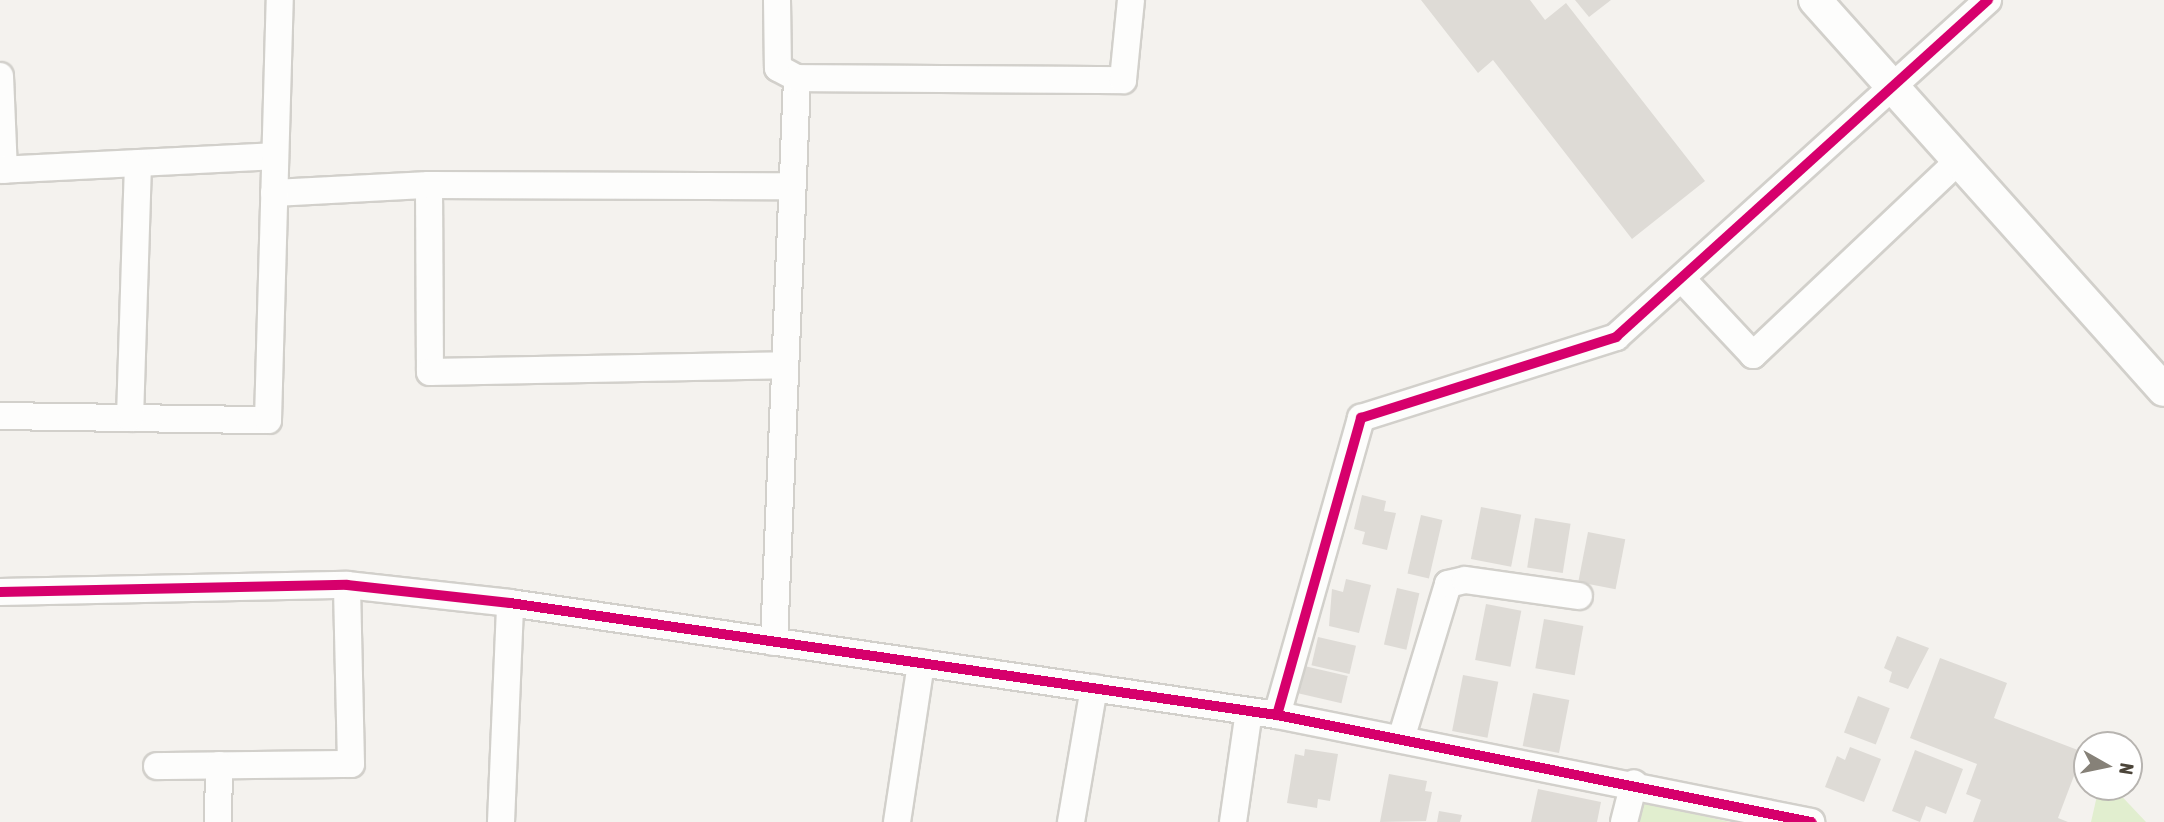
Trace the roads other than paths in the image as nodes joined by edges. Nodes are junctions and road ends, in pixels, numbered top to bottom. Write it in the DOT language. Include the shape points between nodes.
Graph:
graph roads {
  1 [pos="280,0"];
  2 [pos="777,0"];
  3 [pos="1131,0"];
  4 [pos="1815,0"];
  5 [pos="1988,0"];
  6 [pos="0,76"];
  7 [pos="797,78"];
  8 [pos="1892,85"];
  9 [pos="275,156"];
  10 [pos="1959,160"];
  11 [pos="138,163"];
  12 [pos="2,170"];
  13 [pos="429,185"];
  14 [pos="792,186"];
  15 [pos="274,193"];
  16 [pos="1682,279"];
  17 [pos="785,365"];
  18 [pos="2164,390"];
  19 [pos="0,416"];
  20 [pos="130,418"];
  21 [pos="346,585"];
  22 [pos="0,592"];
  23 [pos="1578,596"];
  24 [pos="510,603"];
  25 [pos="774,642"];
  26 [pos="921,663"];
  27 [pos="1094,688"];
  28 [pos="1250,711"];
  29 [pos="1277,715"];
  30 [pos="1401,739"];
  31 [pos="219,765"];
  32 [pos="157,766"];
  33 [pos="1634,783"];
  34 [pos="218,822"];
  35 [pos="501,822"];
  36 [pos="897,822"];
  37 [pos="1071,822"];
  38 [pos="1233,822"];
  39 [pos="1624,822"];
  40 [pos="1811,822"];
  1 -- 9 [label="street"];
  2 -- 7 [label="street" via="778,68"];
  3 -- 7 [label="street" via="1123,80"];
  4 -- 8 [label="street"];
  5 -- 8 [label="street"];
  6 -- 12 [label="street"];
  7 -- 14 [label="street"];
  8 -- 10 [label="street"];
  8 -- 16 [label="street"];
  9 -- 11 [label="street"];
  9 -- 15 [label="street"];
  10 -- 16 [label="street" via="1753,355"];
  10 -- 18 [label="street"];
  11 -- 12 [label="street"];
  11 -- 20 [label="street"];
  13 -- 14 [label="street"];
  13 -- 15 [label="street"];
  13 -- 17 [label="street" via="430,372"];
  14 -- 17 [label="street"];
  15 -- 20 [label="street" via="268,420"];
  16 -- 29 [label="street" via="1616,337 1361,418"];
  17 -- 25 [label="street"];
  19 -- 20 [label="street"];
  21 -- 22 [label="street"];
  21 -- 24 [label="street"];
  21 -- 31 [label="street" via="351,764"];
  23 -- 30 [label="street" via="1465,580 1448,584"];
  24 -- 25 [label="street"];
  24 -- 35 [label="street"];
  25 -- 26 [label="street"];
  26 -- 27 [label="street"];
  26 -- 36 [label="street"];
  27 -- 28 [label="street"];
  27 -- 37 [label="street"];
  28 -- 29 [label="street"];
  28 -- 38 [label="street"];
  29 -- 30 [label="street"];
  30 -- 33 [label="street"];
  31 -- 32 [label="street"];
  31 -- 34 [label="street"];
  33 -- 39 [label="street"];
  33 -- 40 [label="street"];
}
